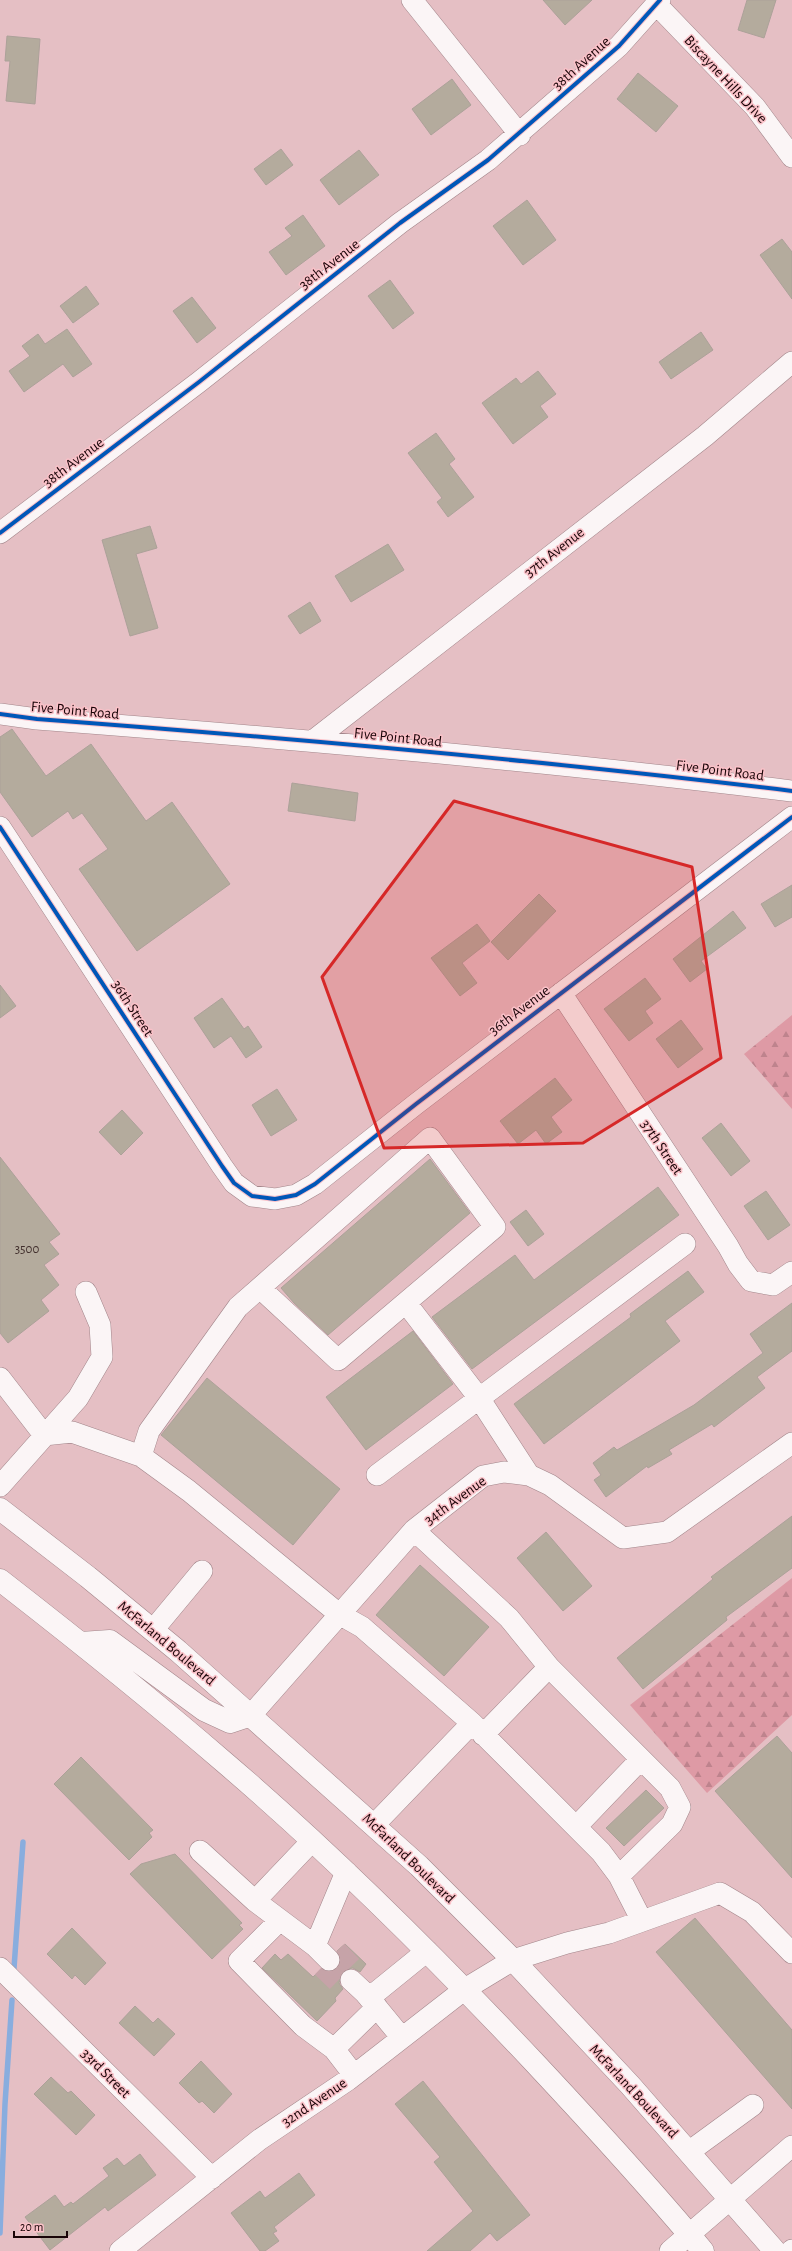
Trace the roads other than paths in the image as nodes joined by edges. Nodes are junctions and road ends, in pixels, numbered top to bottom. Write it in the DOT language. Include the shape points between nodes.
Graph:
graph roads {
  1 [pos="412,0"];
  2 [pos="658,2"];
  3 [pos="520,135"];
  4 [pos="792,157"];
  5 [pos="792,362"];
  6 [pos="0,533"];
  7 [pos="0,714"];
  8 [pos="314,740"];
  9 [pos="792,791"];
  10 [pos="792,817"];
  11 [pos="0,827"];
  12 [pos="561,993"];
  13 [pos="252,1196"];
  14 [pos="685,1244"];
  15 [pos="792,1272"];
  16 [pos="260,1288"];
  17 [pos="86,1292"];
  18 [pos="406,1303"];
  19 [pos="0,1378"];
  20 [pos="478,1398"];
  21 [pos="44,1435"];
  22 [pos="792,1443"];
  23 [pos="141,1456"];
  24 [pos="377,1475"];
  25 [pos="529,1475"];
  26 [pos="0,1486"];
  27 [pos="0,1509"];
  28 [pos="414,1530"];
  29 [pos="202,1571"];
  30 [pos="0,1580"];
  31 [pos="339,1614"];
  32 [pos="153,1630"];
  33 [pos="81,1643"];
  34 [pos="549,1667"];
  35 [pos="251,1715"];
  36 [pos="478,1729"];
  37 [pos="641,1759"];
  38 [pos="374,1825"];
  39 [pos="576,1827"];
  40 [pos="312,1840"];
  41 [pos="200,1851"];
  42 [pos="346,1872"];
  43 [pos="619,1876"];
  44 [pos="255,1901"];
  45 [pos="280,1920"];
  46 [pos="642,1921"];
  47 [pos="427,1951"];
  48 [pos="792,1953"];
  49 [pos="513,1960"];
  50 [pos="0,1968"];
  51 [pos="465,1989"];
  52 [pos="361,1990"];
  53 [pos="402,2038"];
  54 [pos="334,2049"];
  55 [pos="354,2075"];
  56 [pos="753,2105"];
  57 [pos="792,2146"];
  58 [pos="690,2151"];
  59 [pos="212,2178"];
  60 [pos="731,2199"];
  61 [pos="689,2234"];
  62 [pos="120,2251"];
  63 [pos="670,2251"];
  64 [pos="703,2251"];
  65 [pos="775,2251"];
  1 -- 3 [label="street"];
  2 -- 3 [label="street, 38th Avenue" via="619,46"];
  2 -- 4 [label="street, Biscayne Hills Drive" via="755,107"];
  3 -- 6 [label="street, 38th Avenue" via="400,223 199,382"];
  5 -- 8 [label="street, 37th Avenue" via="705,436"];
  7 -- 8 [label="street, Five Point Road"];
  8 -- 9 [label="street, Five Point Road" via="639,772"];
  10 -- 12 [label="street, 36th Avenue"];
  11 -- 13 [label="street, 36th Street" via="222,1166 234,1183"];
  12 -- 13 [label="street, 36th Avenue" via="315,1184 296,1194 275,1199"];
  12 -- 15 [label="street, 37th Street" via="738,1264 752,1281 773,1285"];
  14 -- 20 [label="street"];
  16 -- 18 [label="street" via="338,1360"];
  16 -- 18 [label="street" via="430,1138 495,1227"];
  16 -- 23 [label="street" via="238,1307 159,1418 150,1432"];
  17 -- 21 [label="street" via="100,1325 102,1357 78,1398"];
  18 -- 20 [label="street"];
  19 -- 21 [label="street"];
  20 -- 24 [label="street"];
  20 -- 25 [label="street"];
  21 -- 23 [label="street" via="72,1432"];
  21 -- 26 [label="street"];
  22 -- 25 [label="street, 34th Avenue" via="667,1532 623,1538 550,1485"];
  23 -- 31 [label="street" via="189,1491"];
  25 -- 28 [label="street, 34th Avenue" via="504,1472 483,1476"];
  27 -- 32 [label="highway, McFarland Boulevard"];
  28 -- 31 [label="street, 34th Avenue"];
  28 -- 34 [label="street" via="509,1618"];
  29 -- 32 [label="street"];
  30 -- 33 [label="highway"];
  31 -- 35 [label="street, 34th Avenue"];
  31 -- 36 [label="street" via="362,1627"];
  32 -- 35 [label="highway, McFarland Boulevard"];
  33 -- 35 [label="highway" via="110,1641 204,1710 230,1722"];
  33 -- 40 [label="highway" via="224,1762"];
  34 -- 36 [label="street"];
  34 -- 37 [label="street"];
  35 -- 38 [label="highway, McFarland Boulevard"];
  36 -- 38 [label="street"];
  36 -- 39 [label="street"];
  37 -- 39 [label="street"];
  37 -- 43 [label="street" via="670,1788 680,1807 672,1824"];
  38 -- 49 [label="highway, McFarland Boulevard"];
  39 -- 43 [label="street" via="601,1852"];
  40 -- 42 [label="highway"];
  40 -- 44 [label="street"];
  41 -- 44 [label="street"];
  42 -- 45 [label="street" via="324,1955"];
  42 -- 47 [label="highway"];
  43 -- 46 [label="street"];
  44 -- 45 [label="street"];
  45 -- 54 [label="street" via="239,1961 302,2026"];
  46 -- 48 [label="street, 32nd Avenue" via="720,1893 752,1912"];
  46 -- 49 [label="street, 32nd Avenue"];
  47 -- 51 [label="highway"];
  47 -- 52 [label="street"];
  49 -- 51 [label="street, 32nd Avenue"];
  49 -- 58 [label="highway, McFarland Boulevard"];
  50 -- 59 [label="street, 33rd Street"];
  51 -- 53 [label="street, 32nd Avenue"];
  51 -- 61 [label="highway" via="599,2132"];
  52 -- 53 [label="street"];
  52 -- 54 [label="street"];
  53 -- 55 [label="street, 32nd Avenue"];
  54 -- 55 [label="street"];
  55 -- 59 [label="street, 32nd Avenue" via="260,2140"];
  56 -- 58 [label="street"];
  57 -- 60 [label="street"];
  58 -- 60 [label="highway, McFarland Boulevard"];
  59 -- 62 [label="street, 32nd Avenue"];
  60 -- 61 [label="street"];
  60 -- 65 [label="highway, McFarland Boulevard"];
  61 -- 63 [label="street"];
  61 -- 64 [label="highway"];
}
